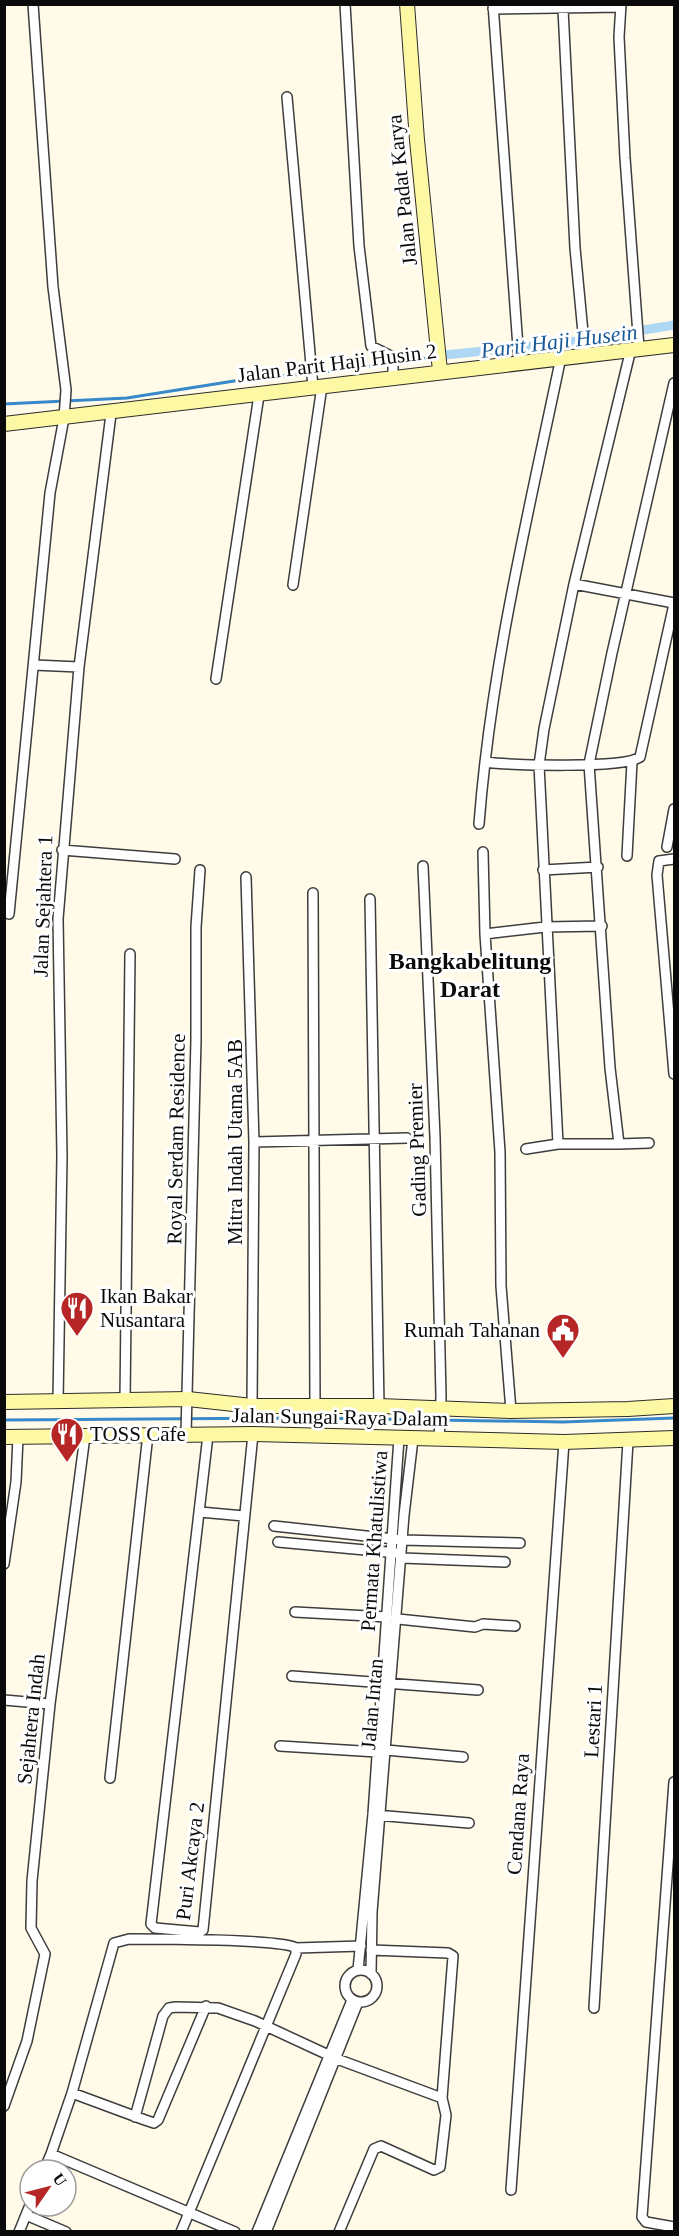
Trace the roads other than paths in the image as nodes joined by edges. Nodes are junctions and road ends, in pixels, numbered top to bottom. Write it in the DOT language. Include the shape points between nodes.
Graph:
graph roads {
  1 [pos="33,4"];
  2 [pos="345,4"];
  3 [pos="407,4"];
  4 [pos="525,6"];
  5 [pos="579,6"];
  6 [pos="621,6"];
  7 [pos="493,7"];
  8 [pos="563,9"];
  9 [pos="287,97"];
  10 [pos="636,344"];
  11 [pos="675,345"];
  12 [pos="584,348"];
  13 [pos="561,357"];
  14 [pos="519,361"];
  15 [pos="440,367"];
  16 [pos="393,376"];
  17 [pos="675,383"];
  18 [pos="316,384"];
  19 [pos="259,395"];
  20 [pos="64,412"];
  21 [pos="111,414"];
  22 [pos="4,424"];
  23 [pos="574,584"];
  24 [pos="293,585"];
  25 [pos="627,593"];
  26 [pos="675,603"];
  27 [pos="34,665"];
  28 [pos="79,667"];
  29 [pos="216,679"];
  30 [pos="484,762"];
  31 [pos="632,762"];
  32 [pos="589,764"];
  33 [pos="539,765"];
  34 [pos="675,809"];
  35 [pos="479,824"];
  36 [pos="668,847"];
  37 [pos="62,850"];
  38 [pos="483,852"];
  39 [pos="627,856"];
  40 [pos="175,859"];
  41 [pos="675,859"];
  42 [pos="423,866"];
  43 [pos="598,867"];
  44 [pos="200,870"];
  45 [pos="543,870"];
  46 [pos="246,877"];
  47 [pos="313,892"];
  48 [pos="370,899"];
  49 [pos="9,914"];
  50 [pos="602,926"];
  51 [pos="545,927"];
  52 [pos="485,934"];
  53 [pos="130,954"];
  54 [pos="675,1074"];
  55 [pos="407,1138"];
  56 [pos="372,1139"];
  57 [pos="312,1141"];
  58 [pos="254,1142"];
  59 [pos="649,1143"];
  60 [pos="558,1144"];
  61 [pos="619,1144"];
  62 [pos="526,1149"];
  63 [pos="126,1401"];
  64 [pos="4,1402"];
  65 [pos="58,1402"];
  66 [pos="188,1404"];
  67 [pos="252,1406"];
  68 [pos="315,1406"];
  69 [pos="379,1406"];
  70 [pos="675,1406"];
  71 [pos="441,1409"];
  72 [pos="511,1411"];
  73 [pos="186,1431"];
  74 [pos="148,1434"];
  75 [pos="253,1434"];
  76 [pos="85,1436"];
  77 [pos="208,1436"];
  78 [pos="11,1437"];
  79 [pos="439,1437"];
  80 [pos="406,1438"];
  81 [pos="675,1438"];
  82 [pos="628,1441"];
  83 [pos="564,1442"];
  84 [pos="200,1512"];
  85 [pos="243,1515"];
  86 [pos="274,1526"];
  87 [pos="398,1539"];
  88 [pos="278,1542"];
  89 [pos="520,1543"];
  90 [pos="399,1555"];
  91 [pos="505,1562"];
  92 [pos="4,1564"];
  93 [pos="295,1612"];
  94 [pos="387,1617"];
  95 [pos="398,1619"];
  96 [pos="515,1626"];
  97 [pos="292,1676"];
  98 [pos="381,1684"];
  99 [pos="392,1686"];
  100 [pos="478,1690"];
  101 [pos="4,1700"];
  102 [pos="50,1704"];
  103 [pos="280,1746"];
  104 [pos="382,1751"];
  105 [pos="463,1757"];
  106 [pos="110,1778"];
  107 [pos="675,1782"];
  108 [pos="377,1815"];
  109 [pos="469,1823"];
  110 [pos="361,1946"];
  111 [pos="296,1948"];
  112 [pos="371,1950"];
  113 [pos="358,1970"];
  114 [pos="371,1974"];
  115 [pos="355,2001"];
  116 [pos="594,2005"];
  117 [pos="206,2006"];
  118 [pos="265,2027"];
  119 [pos="334,2057"];
  120 [pos="72,2093"];
  121 [pos="442,2098"];
  122 [pos="4,2106"];
  123 [pos="135,2117"];
  124 [pos="51,2154"];
  125 [pos="49,2158"];
  126 [pos="511,2190"];
  127 [pos="188,2212"];
  128 [pos="269,2213"];
  129 [pos="25,2218"];
  130 [pos="33,2218"];
  131 [pos="675,2227"];
  132 [pos="19,2232"];
  133 [pos="66,2232"];
  134 [pos="181,2232"];
  135 [pos="235,2232"];
  136 [pos="257,2232"];
  137 [pos="266,2232"];
  138 [pos="339,2232"];
  1 -- 20 [label="street" via="53,287 66,390"];
  2 -- 16 [label="street" via="359,246 371,346 393,357"];
  3 -- 15 [label="street, Jalan Padat Karya"];
  4 -- 7 [label="street"];
  4 -- 8 [label="street"];
  5 -- 6 [label="street"];
  5 -- 8 [label="street"];
  6 -- 10 [label="street" via="619,37"];
  7 -- 14 [label="street"];
  8 -- 12 [label="street"];
  9 -- 18 [label="street" via="311,365"];
  10 -- 11 [label="street, Jalan Parit Haji Husin 2"];
  10 -- 12 [label="street, Jalan Parit Haji Husin 2"];
  10 -- 23 [label="street"];
  12 -- 13 [label="street, Jalan Parit Haji Husin 2"];
  13 -- 14 [label="street, Jalan Parit Haji Husin 2"];
  13 -- 30 [label="street" via="512,597"];
  14 -- 15 [label="street, Jalan Parit Haji Husin 2"];
  15 -- 16 [label="street, Jalan Parit Haji Husin 2"];
  16 -- 18 [label="street, Jalan Parit Haji Husin 2"];
  17 -- 25 [label="street"];
  18 -- 19 [label="street, Jalan Parit Haji Husin 2"];
  18 -- 24 [label="street"];
  19 -- 21 [label="street, Jalan Parit Haji Husin 2"];
  19 -- 29 [label="street"];
  20 -- 21 [label="street, Jalan Parit Haji Husin 2"];
  20 -- 22 [label="street, Jalan Parit Haji Husin 2"];
  20 -- 27 [label="street" via="50,493"];
  21 -- 28 [label="street, Jalan Sejahtera 1"];
  23 -- 25 [label="street"];
  23 -- 33 [label="street"];
  25 -- 26 [label="street"];
  25 -- 32 [label="street"];
  26 -- 31 [label="street" via="644,748"];
  27 -- 28 [label="street"];
  27 -- 49 [label="street"];
  28 -- 37 [label="street, Jalan Sejahtera 1"];
  30 -- 33 [label="street"];
  30 -- 35 [label="street"];
  31 -- 32 [label="street"];
  31 -- 39 [label="street"];
  32 -- 33 [label="street"];
  32 -- 43 [label="street"];
  33 -- 45 [label="street"];
  34 -- 36 [label="street"];
  37 -- 40 [label="street"];
  37 -- 65 [label="street, Jalan Sejahtera 1" via="58,920 62,1156"];
  38 -- 52 [label="street"];
  41 -- 54 [label="street" via="659,861 657,875"];
  42 -- 71 [label="street, Gading Premier" via="435,1137"];
  43 -- 45 [label="street"];
  43 -- 50 [label="street"];
  44 -- 66 [label="street, Royal Serdam Residence"];
  45 -- 51 [label="street"];
  46 -- 58 [label="street, Mitra Indah Utama 5AB"];
  47 -- 57 [label="street"];
  48 -- 56 [label="street"];
  50 -- 51 [label="street"];
  50 -- 61 [label="street" via="610,1068"];
  51 -- 52 [label="street"];
  51 -- 60 [label="street"];
  52 -- 72 [label="street" via="500,1152 501,1286"];
  53 -- 63 [label="street"];
  55 -- 56 [label="street"];
  56 -- 57 [label="street"];
  56 -- 69 [label="street"];
  57 -- 58 [label="street"];
  57 -- 68 [label="street"];
  58 -- 67 [label="street, Mitra Indah Utama 5AB"];
  59 -- 61 [label="street"];
  60 -- 61 [label="street"];
  60 -- 62 [label="street"];
  63 -- 65 [label="street"];
  63 -- 66 [label="street"];
  64 -- 65 [label="street"];
  66 -- 67 [label="street"];
  66 -- 73 [label="street, Royal Serdam Residence"];
  67 -- 68 [label="street"];
  68 -- 69 [label="street"];
  69 -- 71 [label="street"];
  70 -- 72 [label="street"];
  71 -- 72 [label="street"];
  71 -- 79 [label="street, Gading Premier"];
  73 -- 74 [label="street, Jalan Sungai Raya Dalam"];
  73 -- 77 [label="street, Jalan Sungai Raya Dalam"];
  74 -- 76 [label="street, Jalan Sungai Raya Dalam"];
  74 -- 106 [label="street"];
  75 -- 77 [label="street, Jalan Sungai Raya Dalam"];
  75 -- 80 [label="street, Jalan Sungai Raya Dalam"];
  75 -- 85 [label="street, Puri Akcaya 2"];
  76 -- 78 [label="street, Jalan Sungai Raya Dalam"];
  76 -- 102 [label="street, Sejahtera Indah"];
  77 -- 84 [label="street, Puri Akcaya 2"];
  78 -- 92 [label="street" via="16,1482"];
  79 -- 80 [label="street, Jalan Sungai Raya Dalam"];
  79 -- 83 [label="street, Jalan Sungai Raya Dalam"];
  80 -- 87 [label="street"];
  81 -- 82 [label="street, Jalan Sungai Raya Dalam"];
  82 -- 83 [label="street, Jalan Sungai Raya Dalam"];
  82 -- 116 [label="street, Lestari 1"];
  83 -- 126 [label="street, Cendana Raya"];
  84 -- 85 [label="street"];
  84 -- 85 [label="street, Puri Akcaya 2" via="151,1926 200,1932"];
  86 -- 87 [label="street"];
  87 -- 89 [label="street"];
  87 -- 90 [label="street, Permata Khatulistiwa"];
  88 -- 90 [label="street"];
  90 -- 91 [label="street"];
  90 -- 94 [label="street, Permata Khatulistiwa"];
  90 -- 95 [label="street, Jalan Intan"];
  93 -- 94 [label="street"];
  94 -- 98 [label="street, Permata Khatulistiwa"];
  95 -- 96 [label="street" via="476,1627"];
  95 -- 99 [label="street, Jalan Intan"];
  97 -- 98 [label="street"];
  98 -- 99 [label="street"];
  98 -- 104 [label="street, Permata Khatulistiwa"];
  99 -- 100 [label="street"];
  99 -- 104 [label="street, Jalan Intan"];
  101 -- 102 [label="street"];
  102 -- 122 [label="street, Sejahtera Indah" via="30,1921 45,1954 27,2041"];
  103 -- 104 [label="street"];
  104 -- 105 [label="street"];
  104 -- 108 [label="street, Permata Khatulistiwa"];
  107 -- 131 [label="street" via="642,2217 646,2222"];
  108 -- 109 [label="street"];
  108 -- 110 [label="street, Permata Khatulistiwa"];
  108 -- 112 [label="street"];
  110 -- 111 [label="street"];
  110 -- 113 [label="street, Permata Khatulistiwa"];
  111 -- 118 [label="street"];
  111 -- 120 [label="street" via="289,1944 174,1940 129,1939 114,1943"];
  112 -- 114 [label="street"];
  112 -- 121 [label="street" via="453,1956"];
  113 -- 114 [label="street"];
  113 -- 115 [label="street" via="344,1984 346,1994"];
  114 -- 115 [label="street" via="376,1980 376,1991 369,2000"];
  115 -- 119 [label="street"];
  117 -- 118 [label="street"];
  117 -- 123 [label="street" via="158,2120 154,2123"];
  117 -- 123 [label="street" via="166,2010"];
  118 -- 119 [label="street"];
  118 -- 127 [label="street"];
  119 -- 121 [label="street"];
  119 -- 128 [label="street"];
  120 -- 123 [label="street"];
  120 -- 124 [label="street"];
  121 -- 138 [label="street" via="446,2115 440,2167 434,2169 381,2146 374,2149"];
  124 -- 125 [label="street"];
  124 -- 127 [label="street"];
  127 -- 134 [label="street"];
  127 -- 135 [label="street"];
  128 -- 136 [label="street"];
  128 -- 137 [label="street"];
  129 -- 132 [label="street"];
  130 -- 133 [label="street"];
}
